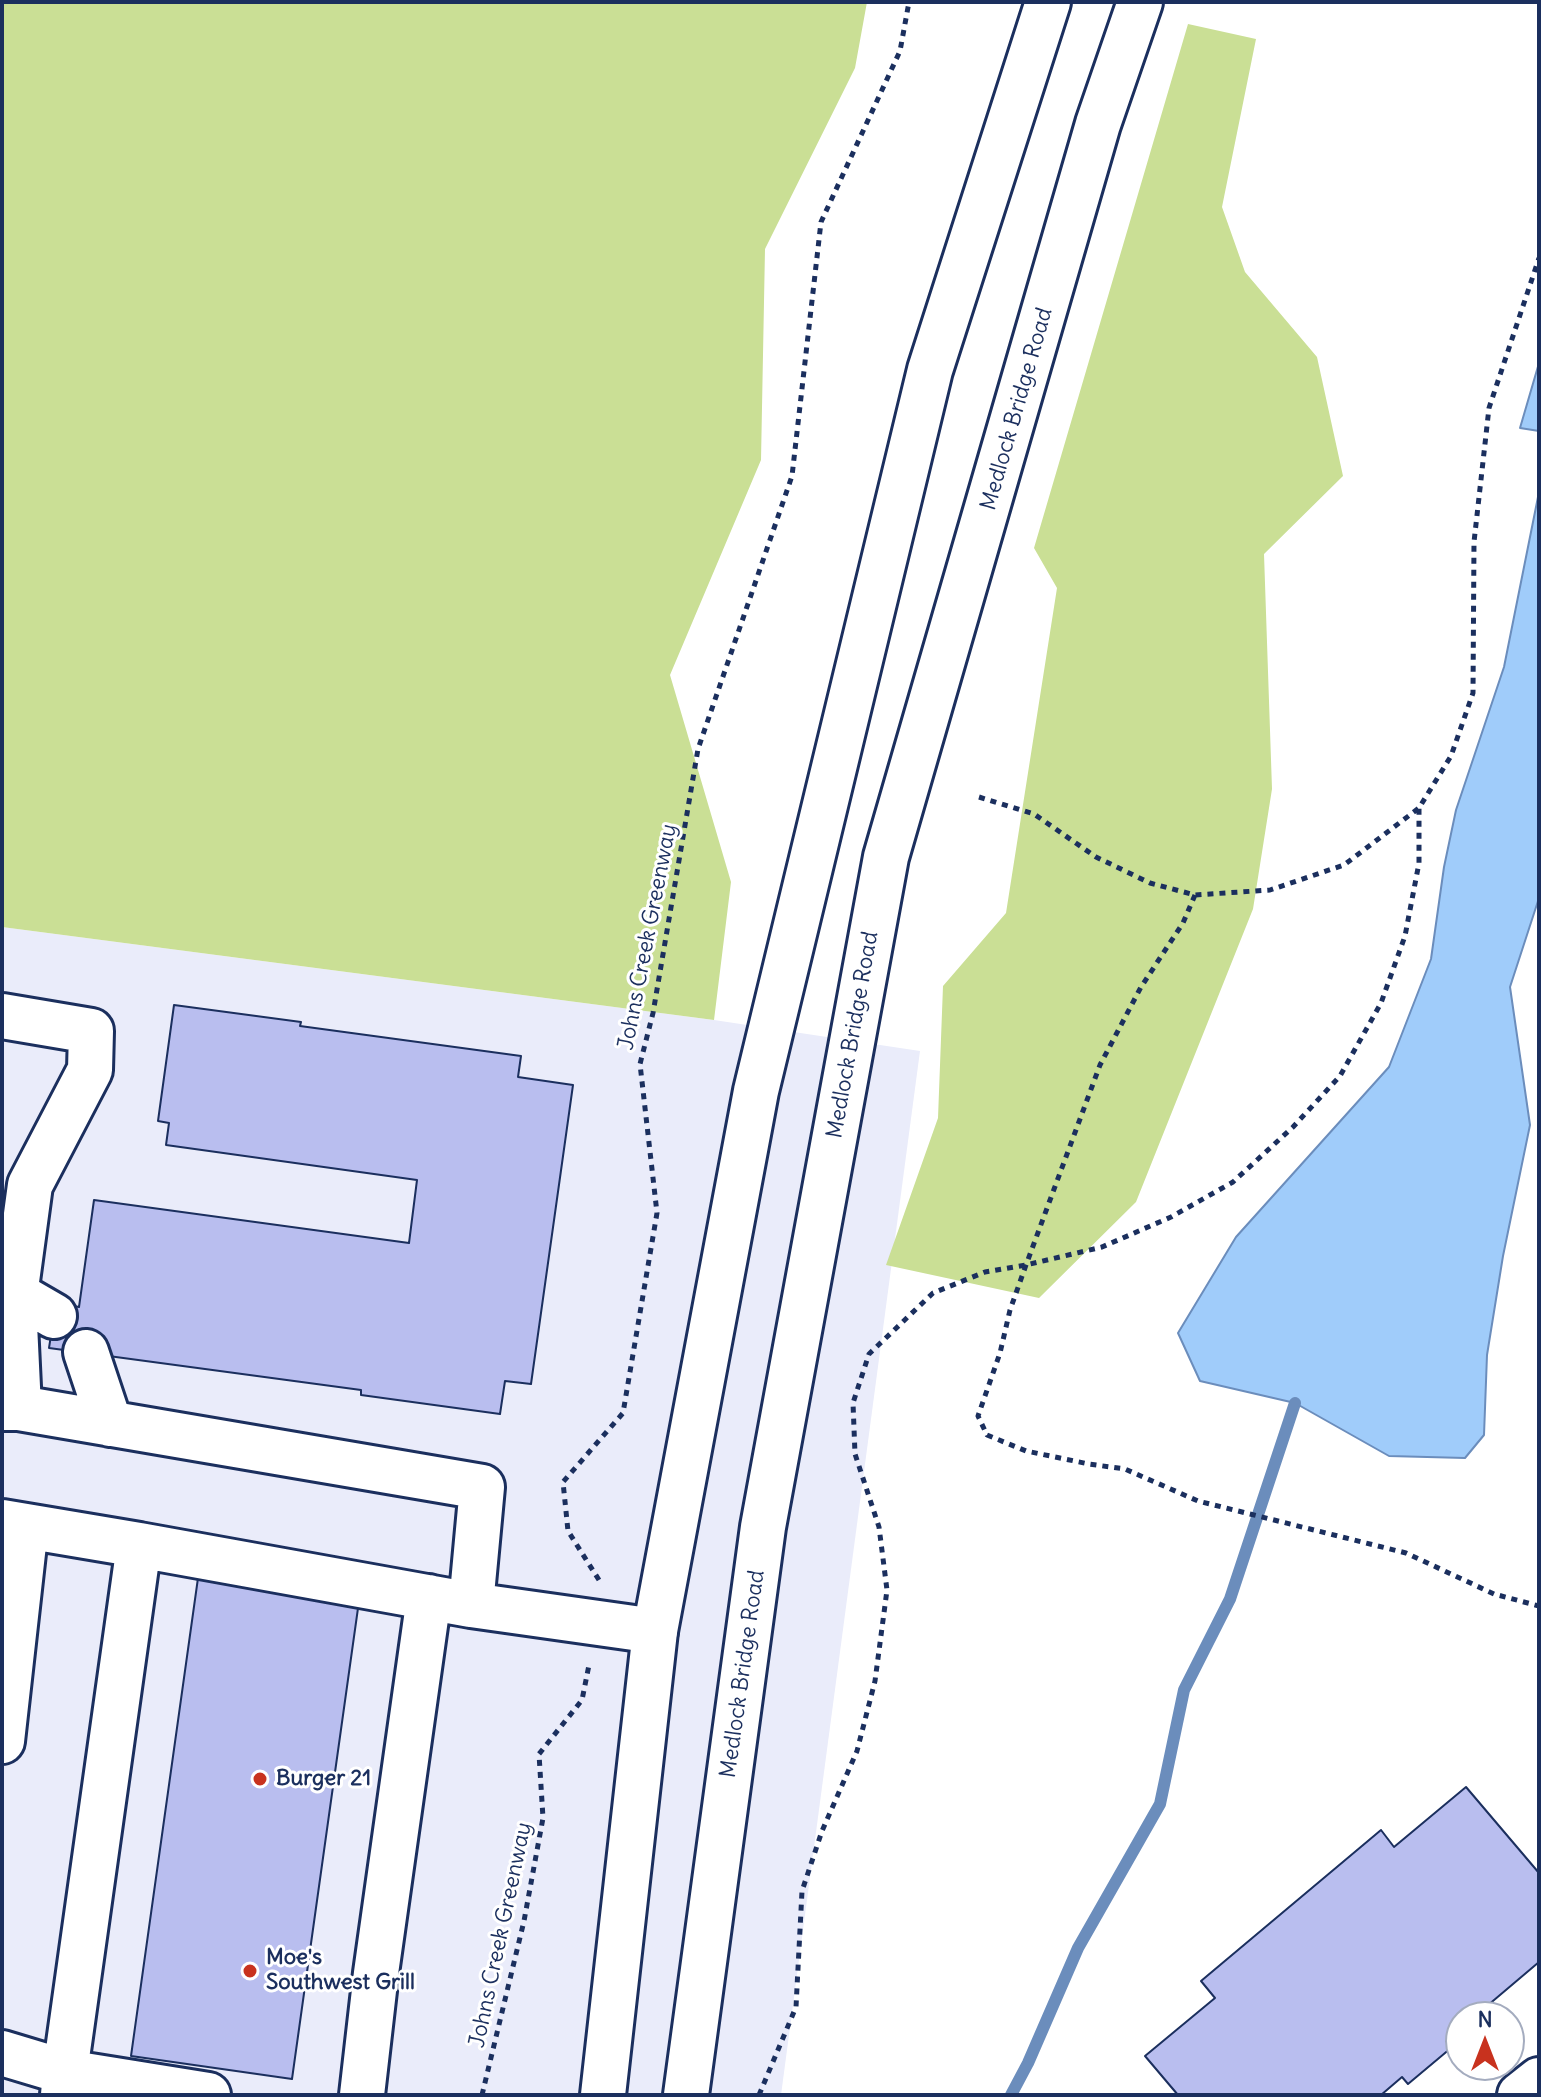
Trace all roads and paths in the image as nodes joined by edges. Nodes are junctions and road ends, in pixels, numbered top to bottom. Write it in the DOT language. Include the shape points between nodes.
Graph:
graph roads {
  1 [pos="909,2"];
  2 [pos="1048,2"];
  3 [pos="1140,2"];
  4 [pos="1539,258"];
  5 [pos="979,797"];
  6 [pos="1419,808"];
  7 [pos="1195,895"];
  8 [pos="2,1016"];
  9 [pos="1026,1265"];
  10 [pos="16,1294"];
  11 [pos="54,1316"];
  12 [pos="86,1352"];
  13 [pos="10,1408"];
  14 [pos="110,1424"];
  15 [pos="14,1524"];
  16 [pos="139,1545"];
  17 [pos="429,1597"];
  18 [pos="471,1605"];
  19 [pos="1539,1606"];
  20 [pos="598,1623"];
  21 [pos="655,1631"];
  22 [pos="2,1741"];
  23 [pos="2,2053"];
  24 [pos="1539,2080"];
  25 [pos="64,2084"];
  26 [pos="208,2095"];
  27 [pos="362,2095"];
  28 [pos="482,2095"];
  29 [pos="603,2095"];
  30 [pos="686,2095"];
  31 [pos="759,2095"];
  32 [pos="1520,2095"];
  1 -- 20 [label="path, Johns Creek Greenway" via="900,51 821,222 792,476 698,749 640,1064 657,1213 623,1413 563,1482 568,1531 600,1581"];
  2 -- 21 [label="main road" via="930,370 827,793 756,1091"];
  3 -- 30 [label="main road, Medlock Bridge Road" via="1098,124 886,857 763,1527"];
  4 -- 6 [label="path" via="1489,408 1474,542 1473,693 1451,756"];
  5 -- 7 [label="path" via="1034,814 1096,857 1150,883"];
  6 -- 7 [label="path" via="1344,865 1270,890"];
  6 -- 9 [label="path" via="1419,863 1405,936 1381,1003 1340,1076 1233,1182 1102,1247"];
  7 -- 9 [label="path" via="1100,1065"];
  8 -- 10 [label="main road" via="91,1031 90,1070 30,1185"];
  9 -- 19 [label="path" via="978,1416 987,1435 1026,1451 1125,1469 1198,1501 1406,1553 1494,1594"];
  9 -- 31 [label="path" via="985,1272 933,1293 869,1354 853,1403 855,1454 879,1527 887,1590 875,1681 857,1751 802,1891 796,2007"];
  10 -- 11 [label="main road"];
  10 -- 13 [label="main road"];
  12 -- 14 [label="main road"];
  13 -- 14 [label="main road"];
  14 -- 18 [label="main road" via="482,1487"];
  15 -- 16 [label="main road"];
  15 -- 22 [label="main road"];
  16 -- 17 [label="main road"];
  16 -- 25 [label="main road"];
  17 -- 18 [label="main road"];
  17 -- 27 [label="main road"];
  18 -- 20 [label="main road"];
  20 -- 21 [label="main road"];
  20 -- 28 [label="path, Johns Creek Greenway" via="582,1700 539,1754 543,1818"];
  21 -- 29 [label="main road"];
  23 -- 25 [label="main road"];
  24 -- 32 [label="main road"];
  25 -- 26 [label="main road"];
}
